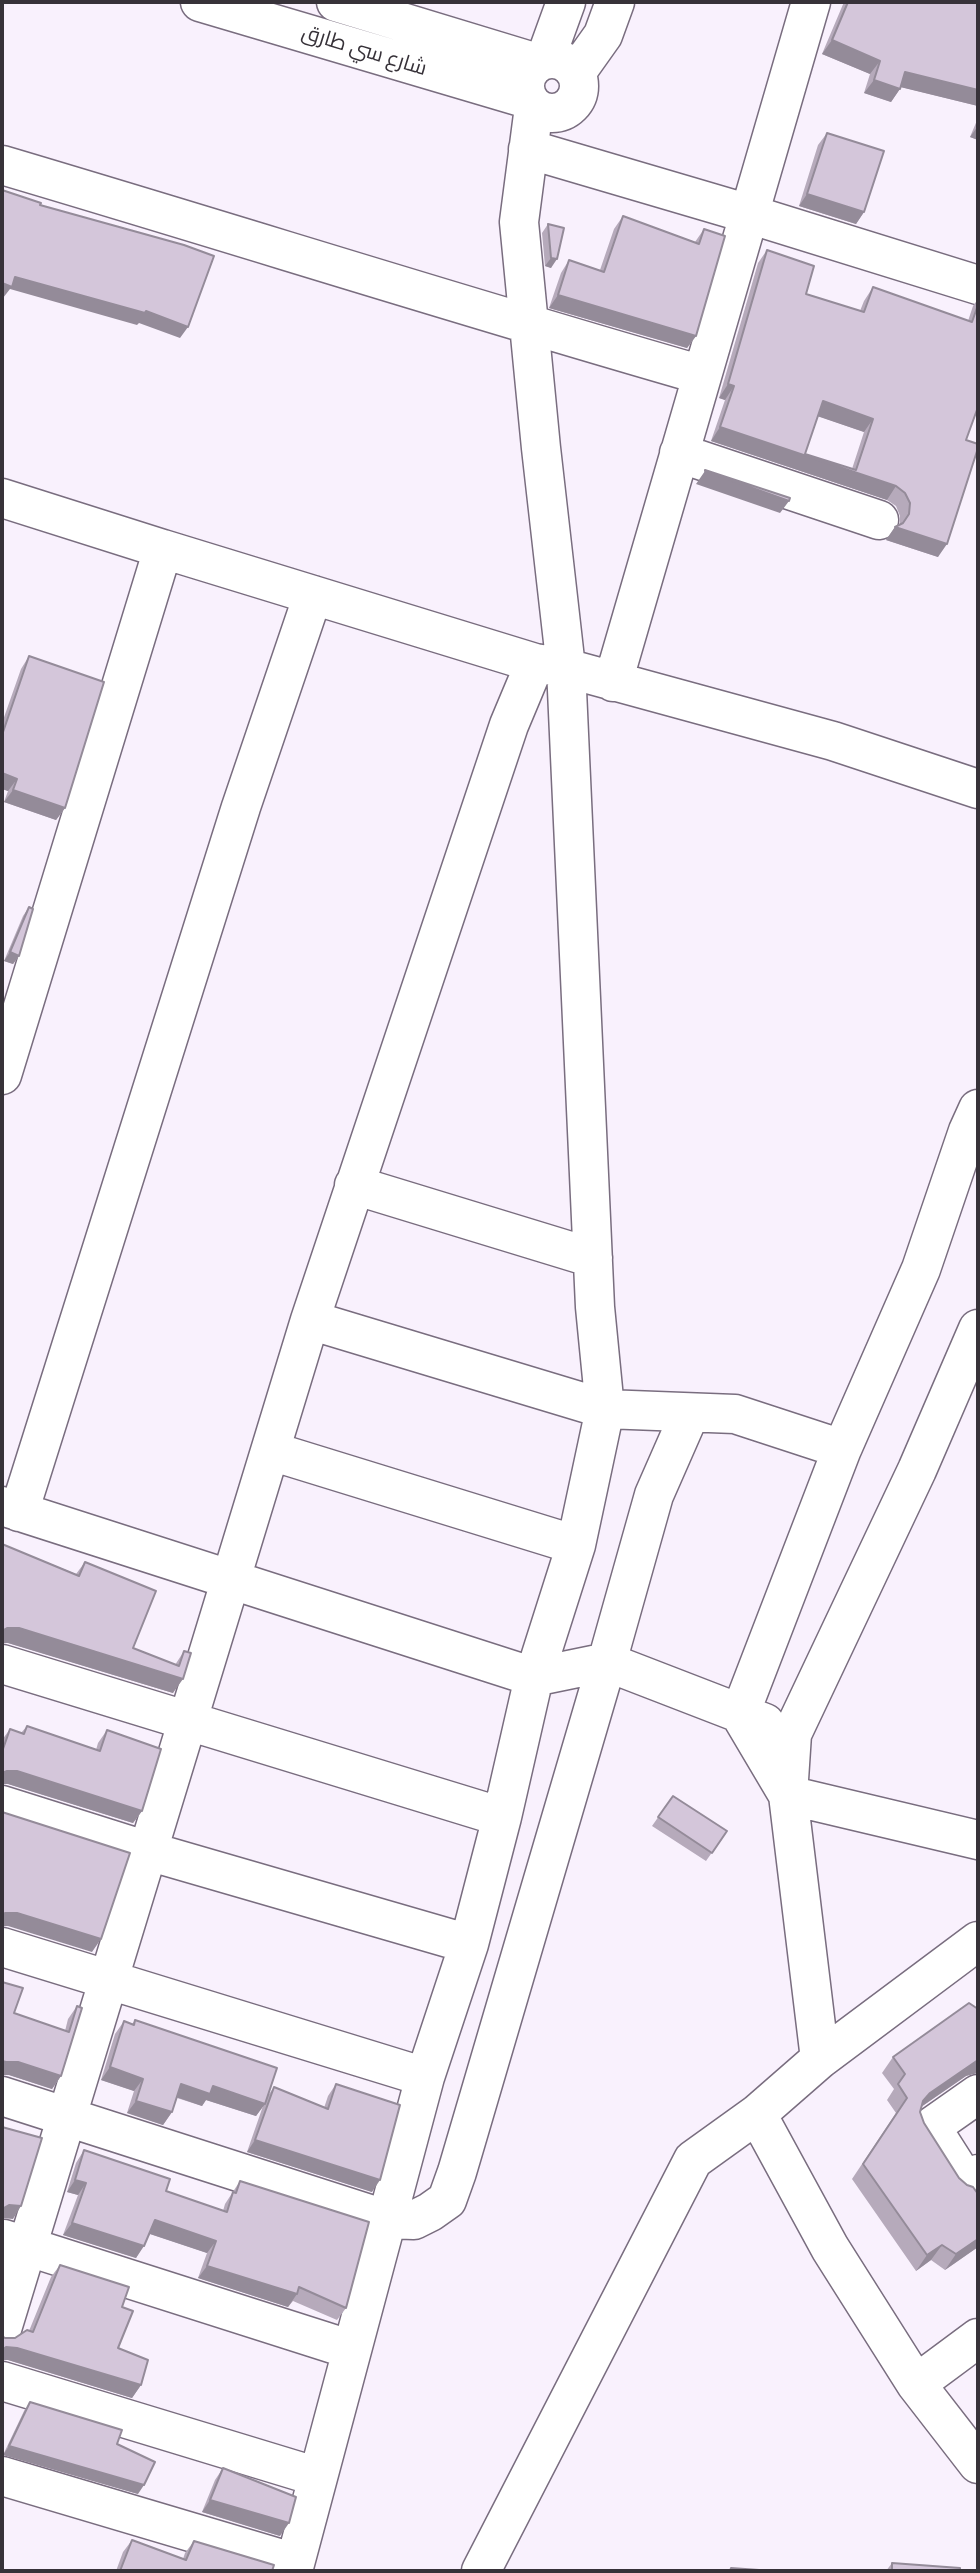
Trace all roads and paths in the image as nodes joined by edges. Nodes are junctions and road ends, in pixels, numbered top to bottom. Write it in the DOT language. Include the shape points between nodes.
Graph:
graph roads {
  1 [pos="200,2"];
  2 [pos="336,2"];
  3 [pos="566,2"];
  4 [pos="615,2"];
  5 [pos="811,2"];
  6 [pos="553,65"];
  7 [pos="531,103"];
  8 [pos="528,149"];
  9 [pos="2,165"];
  10 [pos="750,214"];
  11 [pos="978,285"];
  12 [pos="529,326"];
  13 [pos="702,375"];
  14 [pos="679,453"];
  15 [pos="2,498"];
  16 [pos="878,520"];
  17 [pos="163,549"];
  18 [pos="313,595"];
  19 [pos="551,666"];
  20 [pos="613,682"];
  21 [pos="978,789"];
  22 [pos="15,983"];
  23 [pos="2,1075"];
  24 [pos="978,1109"];
  25 [pos="354,1185"];
  26 [pos="593,1258"];
  27 [pos="310,1320"];
  28 [pos="978,1328"];
  29 [pos="605,1409"];
  30 [pos="690,1413"];
  31 [pos="842,1449"];
  32 [pos="271,1451"];
  33 [pos="10,1509"];
  34 [pos="576,1545"];
  35 [pos="229,1579"];
  36 [pos="607,1662"];
  37 [pos="2,1664"];
  38 [pos="534,1677"];
  39 [pos="740,1714"];
  40 [pos="188,1720"];
  41 [pos="792,1734"];
  42 [pos="788,1795"];
  43 [pos="2,1805"];
  44 [pos="502,1817"];
  45 [pos="978,1840"];
  46 [pos="148,1851"];
  47 [pos="978,1941"];
  48 [pos="469,1944"];
  49 [pos="2,1947"];
  50 [pos="108,1980"];
  51 [pos="820,2059"];
  52 [pos="425,2077"];
  53 [pos="978,2094"];
  54 [pos="2,2096"];
  55 [pos="757,2114"];
  56 [pos="67,2116"];
  57 [pos="978,2174"];
  58 [pos="385,2219"];
  59 [pos="14,2243"];
  60 [pos="2,2329"];
  61 [pos="978,2337"];
  62 [pos="352,2350"];
  63 [pos="2,2381"];
  64 [pos="916,2384"];
  65 [pos="978,2464"];
  66 [pos="2,2476"];
  67 [pos="318,2477"];
  68 [pos="294,2567"];
  69 [pos="481,2571"];
  1 -- 7 [label="street, شارع سي طارق"];
  2 -- 6 [label="street, شارع سي طارق"];
  3 -- 6 [label="street"];
  4 -- 6 [label="street" via="603,35"];
  5 -- 10 [label="street"];
  6 -- 7 [label="street, شارع سي طارق" via="579,85 577,97 571,106 553,113"];
  7 -- 8 [label="street"];
  8 -- 10 [label="street"];
  8 -- 12 [label="street" via="519,222"];
  9 -- 12 [label="street"];
  10 -- 11 [label="street"];
  10 -- 13 [label="street"];
  12 -- 13 [label="street"];
  12 -- 19 [label="street"];
  13 -- 14 [label="street"];
  14 -- 16 [label="street"];
  14 -- 20 [label="street"];
  15 -- 17 [label="street"];
  17 -- 18 [label="street"];
  17 -- 22 [label="street"];
  18 -- 19 [label="street"];
  18 -- 33 [label="street"];
  19 -- 20 [label="street"];
  19 -- 25 [label="street" via="509,725"];
  19 -- 26 [label="street"];
  20 -- 21 [label="street" via="833,741"];
  22 -- 23 [label="street"];
  24 -- 31 [label="street" via="921,1269"];
  25 -- 26 [label="street"];
  25 -- 27 [label="street"];
  26 -- 29 [label="street"];
  27 -- 29 [label="street"];
  27 -- 32 [label="street"];
  28 -- 41 [label="street" via="917,1470"];
  29 -- 30 [label="street"];
  29 -- 34 [label="street"];
  30 -- 31 [label="street" via="735,1414"];
  30 -- 36 [label="street" via="654,1494"];
  31 -- 39 [label="street"];
  32 -- 34 [label="street"];
  32 -- 35 [label="street"];
  33 -- 35 [label="street"];
  34 -- 38 [label="street"];
  35 -- 38 [label="street"];
  35 -- 40 [label="street"];
  36 -- 38 [label="street"];
  36 -- 39 [label="street"];
  36 -- 58 [label="street" via="447,2200 414,2220"];
  37 -- 40 [label="street"];
  38 -- 44 [label="street"];
  39 -- 41 [label="street"];
  39 -- 42 [label="street"];
  40 -- 44 [label="street"];
  40 -- 46 [label="street"];
  41 -- 42 [label="street"];
  42 -- 45 [label="street"];
  42 -- 51 [label="street"];
  43 -- 46 [label="street"];
  44 -- 48 [label="street"];
  46 -- 48 [label="street"];
  46 -- 50 [label="street"];
  47 -- 51 [label="street"];
  48 -- 52 [label="street"];
  49 -- 50 [label="street"];
  50 -- 52 [label="street"];
  50 -- 56 [label="street"];
  51 -- 55 [label="street"];
  52 -- 58 [label="street"];
  53 -- 57 [label="street" via="931,2127 966,2182"];
  54 -- 56 [label="street"];
  55 -- 64 [label="street" via="830,2248"];
  55 -- 69 [label="street" via="693,2160"];
  56 -- 58 [label="street"];
  56 -- 59 [label="street"];
  58 -- 62 [label="street"];
  59 -- 60 [label="street"];
  59 -- 62 [label="street"];
  61 -- 64 [label="street"];
  62 -- 67 [label="street"];
  63 -- 67 [label="street"];
  64 -- 65 [label="street"];
  66 -- 68 [label="street"];
  67 -- 68 [label="street"];
}
